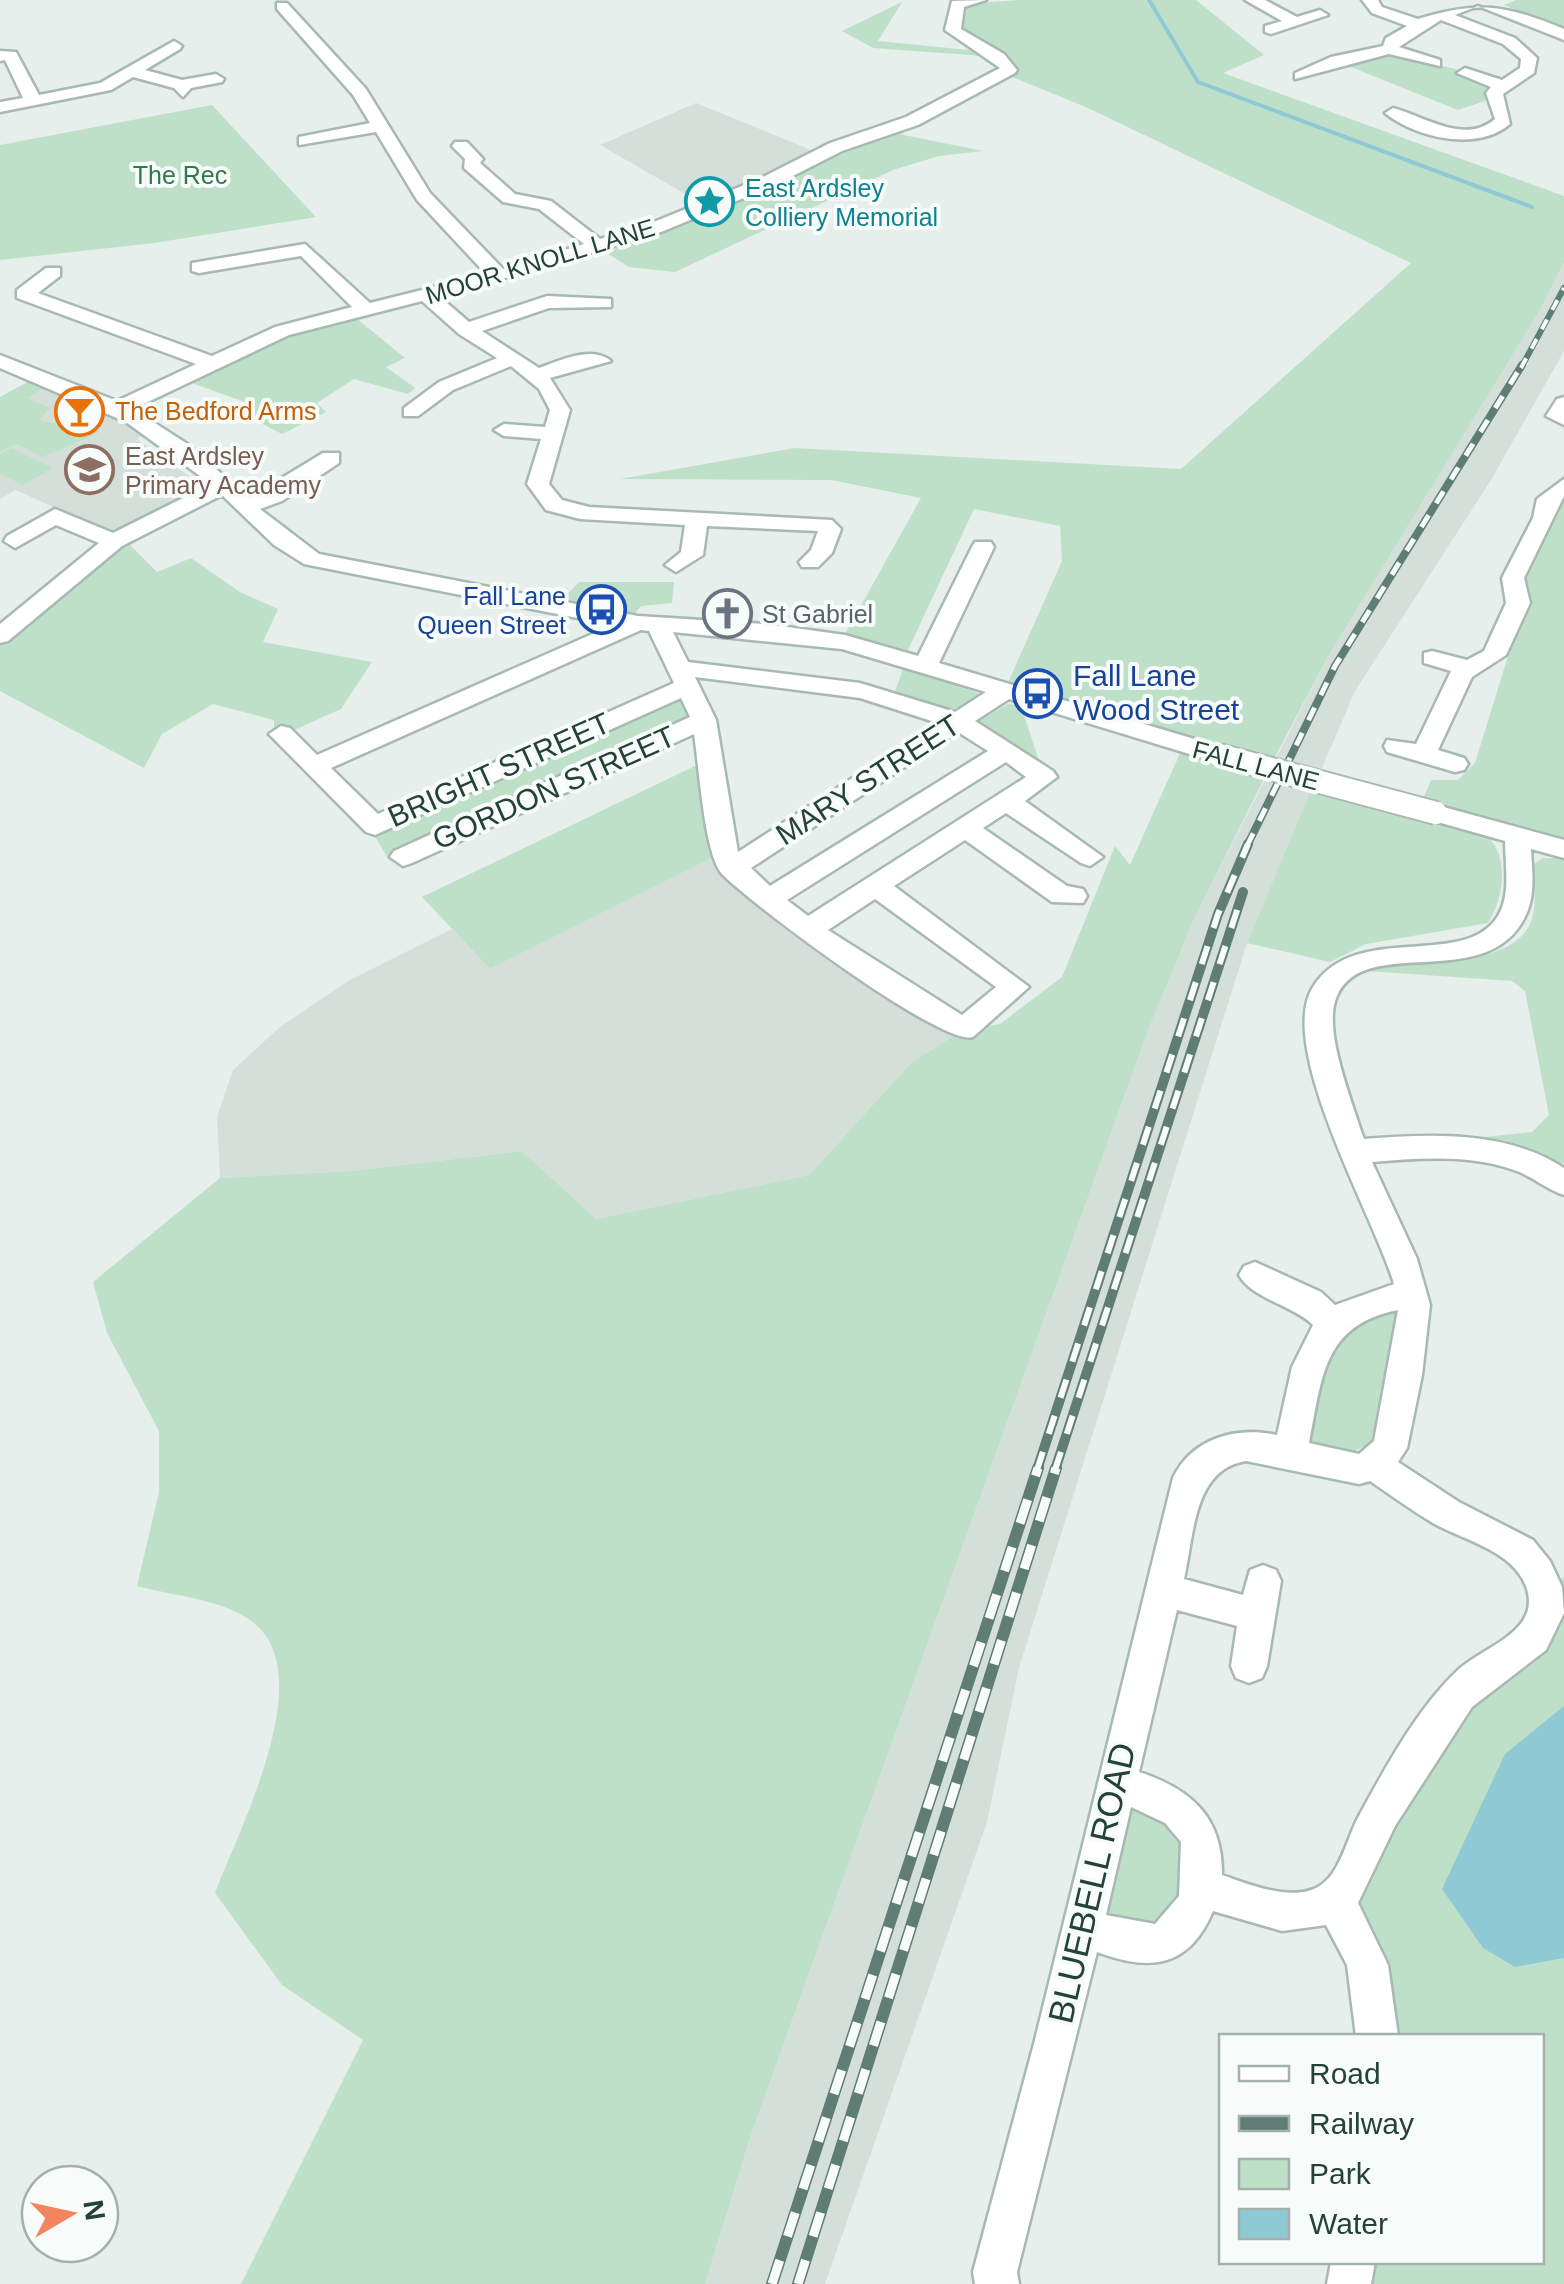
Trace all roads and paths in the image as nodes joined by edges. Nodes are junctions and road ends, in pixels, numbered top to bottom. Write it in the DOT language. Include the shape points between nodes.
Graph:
graph roads {
  1 [pos="978,0"];
  2 [pos="1253,0"];
  3 [pos="1370,0"];
  4 [pos="1479,0"];
  5 [pos="282,6"];
  6 [pos="1442,15"];
  7 [pos="1320,16"];
  8 [pos="326,22"];
  9 [pos="1296,22"];
  10 [pos="1420,25"];
  11 [pos="301,26"];
  12 [pos="1271,29"];
  13 [pos="1564,34"];
  14 [pos="174,46"];
  15 [pos="1390,49"];
  16 [pos="0,56"];
  17 [pos="1434,63"];
  18 [pos="132,72"];
  19 [pos="1466,73"];
  20 [pos="1301,76"];
  21 [pos="216,79"];
  22 [pos="1501,85"];
  23 [pos="65,96"];
  24 [pos="34,102"];
  25 [pos="101,106"];
  26 [pos="0,108"];
  27 [pos="1393,113"];
  28 [pos="382,126"];
  29 [pos="305,140"];
  30 [pos="494,154"];
  31 [pos="509,198"];
  32 [pos="487,204"];
  33 [pos="599,247"];
  34 [pos="199,267"];
  35 [pos="53,272"];
  36 [pos="499,276"];
  37 [pos="426,295"];
  38 [pos="604,303"];
  39 [pos="366,310"];
  40 [pos="466,330"];
  41 [pos="511,359"];
  42 [pos="0,362"];
  43 [pos="600,362"];
  44 [pos="212,363"];
  45 [pos="536,376"];
  46 [pos="1564,403"];
  47 [pos="118,408"];
  48 [pos="411,412"];
  49 [pos="1564,419"];
  50 [pos="504,430"];
  51 [pos="552,434"];
  52 [pos="331,458"];
  53 [pos="1564,485"];
  54 [pos="224,486"];
  55 [pos="246,507"];
  56 [pos="697,520"];
  57 [pos="15,541"];
  58 [pos="114,541"];
  59 [pos="983,547"];
  60 [pos="694,560"];
  61 [pos="810,566"];
  62 [pos="648,624"];
  63 [pos="0,636"];
  64 [pos="1432,658"];
  65 [pos="926,664"];
  66 [pos="1468,668"];
  67 [pos="684,677"];
  68 [pos="1003,692"];
  69 [pos="704,720"];
  70 [pos="958,722"];
  71 [pos="281,734"];
  72 [pos="1396,746"];
  73 [pos="1006,750"];
  74 [pos="1424,754"];
  75 [pos="1455,764"];
  76 [pos="314,766"];
  77 [pos="1006,801"];
  78 [pos="965,828"];
  79 [pos="1518,836"];
  80 [pos="1564,849"];
  81 [pos="403,857"];
  82 [pos="1090,858"];
  83 [pos="732,868"];
  84 [pos="875,886"];
  85 [pos="1074,896"];
  86 [pos="769,899"];
  87 [pos="810,928"];
  88 [pos="1354,1152"];
  89 [pos="1564,1183"];
  90 [pos="1255,1275"];
  91 [pos="1412,1294"];
  92 [pos="1331,1322"];
  93 [pos="1279,1450"];
  94 [pos="1374,1465"];
  95 [pos="1550,1565"];
  96 [pos="1163,1590"];
  97 [pos="1249,1666"];
  98 [pos="1114,1783"];
  99 [pos="1198,1887"];
  100 [pos="1334,1901"];
  101 [pos="1080,1926"];
  102 [pos="1377,2034"];
  103 [pos="996,2278"];
  1 -- 33 [label="street, MOOR KNOLL LANE" via="957,4 953,30 1003,60 1009,70 1002,76 764,184"];
  2 -- 9 [label="street"];
  3 -- 10 [label="street" via="1377,10"];
  4 -- 6 [label="street"];
  4 -- 13 [label="street"];
  5 -- 11 [label="street"];
  6 -- 10 [label="street"];
  6 -- 22 [label="street" via="1524,52 1528,70"];
  7 -- 9 [label="street"];
  8 -- 11 [label="street"];
  9 -- 12 [label="street"];
  10 -- 15 [label="street"];
  11 -- 28 [label="street"];
  14 -- 18 [label="street"];
  15 -- 17 [label="street"];
  15 -- 20 [label="street"];
  16 -- 24 [label="street" via="10,54"];
  18 -- 21 [label="street" via="183,88"];
  18 -- 23 [label="street" via="105,87"];
  19 -- 22 [label="street"];
  22 -- 27 [label="street" via="1492,97 1504,120 1485,140"];
  23 -- 24 [label="street"];
  23 -- 25 [label="street" via="72,111"];
  24 -- 26 [label="street"];
  28 -- 29 [label="street"];
  28 -- 36 [label="street" via="423,196"];
  30 -- 31 [label="street" via="468,152 470,164"];
  31 -- 32 [label="street"];
  31 -- 33 [label="street" via="545,205"];
  33 -- 36 [label="street, MOOR KNOLL LANE"];
  34 -- 39 [label="street" via="305,250"];
  35 -- 44 [label="street" via="24,294"];
  36 -- 37 [label="street, MOOR KNOLL LANE"];
  37 -- 39 [label="street, MOOR KNOLL LANE"];
  37 -- 40 [label="street"];
  38 -- 40 [label="street" via="564,294"];
  39 -- 44 [label="street, MOOR KNOLL LANE" via="282,332"];
  40 -- 41 [label="street"];
  41 -- 45 [label="street"];
  41 -- 48 [label="street" via="425,394"];
  42 -- 47 [label="street, FALL LANE"];
  43 -- 45 [label="street" via="577,361"];
  44 -- 47 [label="street, MOOR KNOLL LANE"];
  45 -- 51 [label="street" via="557,398"];
  46 -- 49 [label="street" via="1556,416"];
  47 -- 54 [label="street, FALL LANE"];
  50 -- 51 [label="street"];
  51 -- 56 [label="street" via="538,484 554,505 588,514"];
  52 -- 55 [label="street"];
  53 -- 66 [label="street" via="1548,499 1513,578 1518,603 1494,655"];
  54 -- 55 [label="street, FALL LANE"];
  54 -- 58 [label="street"];
  55 -- 62 [label="street, FALL LANE" via="280,542 312,559"];
  56 -- 60 [label="street"];
  56 -- 61 [label="street" via="812,522 838,529"];
  57 -- 58 [label="street" via="55,516"];
  58 -- 63 [label="street"];
  59 -- 65 [label="street"];
  62 -- 65 [label="street, FALL LANE" via="810,636"];
  62 -- 67 [label="street"];
  62 -- 76 [label="street"];
  64 -- 66 [label="street"];
  65 -- 68 [label="street, FALL LANE"];
  66 -- 74 [label="street"];
  67 -- 69 [label="street"];
  67 -- 70 [label="street" via="805,682"];
  67 -- 76 [label="street, BRIGHT STREET" via="374,826"];
  68 -- 70 [label="street, MARY STREET"];
  68 -- 79 [label="street, FALL LANE, bridge"];
  69 -- 81 [label="street, GORDON STREET"];
  69 -- 83 [label="street"];
  70 -- 73 [label="street"];
  70 -- 83 [label="street, MARY STREET"];
  71 -- 76 [label="street, BRIGHT STREET"];
  72 -- 74 [label="street"];
  73 -- 77 [label="street" via="1044,777"];
  73 -- 86 [label="street"];
  74 -- 75 [label="street"];
  77 -- 78 [label="street"];
  77 -- 82 [label="street"];
  78 -- 84 [label="street"];
  78 -- 85 [label="street" via="1062,895"];
  79 -- 80 [label="street, FALL LANE"];
  79 -- 88 [label="street" via="1516,908 1496,938 1477,947 1350,966 1323,994 1324,1055"];
  83 -- 86 [label="street"];
  84 -- 87 [label="street"];
  84 -- 87 [label="street" via="1015,987 963,1030"];
  86 -- 87 [label="street"];
  88 -- 89 [label="street" via="1495,1154 1548,1170"];
  88 -- 91 [label="street"];
  90 -- 92 [label="street" via="1310,1301"];
  91 -- 92 [label="street" via="1386,1297"];
  91 -- 94 [label="street" via="1415,1310 1390,1448"];
  92 -- 93 [label="street"];
  93 -- 94 [label="street" via="1344,1467"];
  93 -- 96 [label="street, BLUEBELL ROAD" via="1228,1446 1198,1464"];
  94 -- 95 [label="street"];
  95 -- 100 [label="street" via="1546,1624 1535,1640 1461,1692 1371,1830"];
  96 -- 97 [label="street" via="1260,1598"];
  96 -- 98 [label="street, BLUEBELL ROAD"];
  98 -- 99 [label="street" via="1164,1800 1194,1825 1203,1862"];
  98 -- 101 [label="street, BLUEBELL ROAD"];
  99 -- 100 [label="street" via="1294,1912"];
  99 -- 101 [label="street" via="1189,1922 1160,1944 1141,1946"];
  100 -- 102 [label="street" via="1366,1953"];
  101 -- 103 [label="street, BLUEBELL ROAD"];
}
